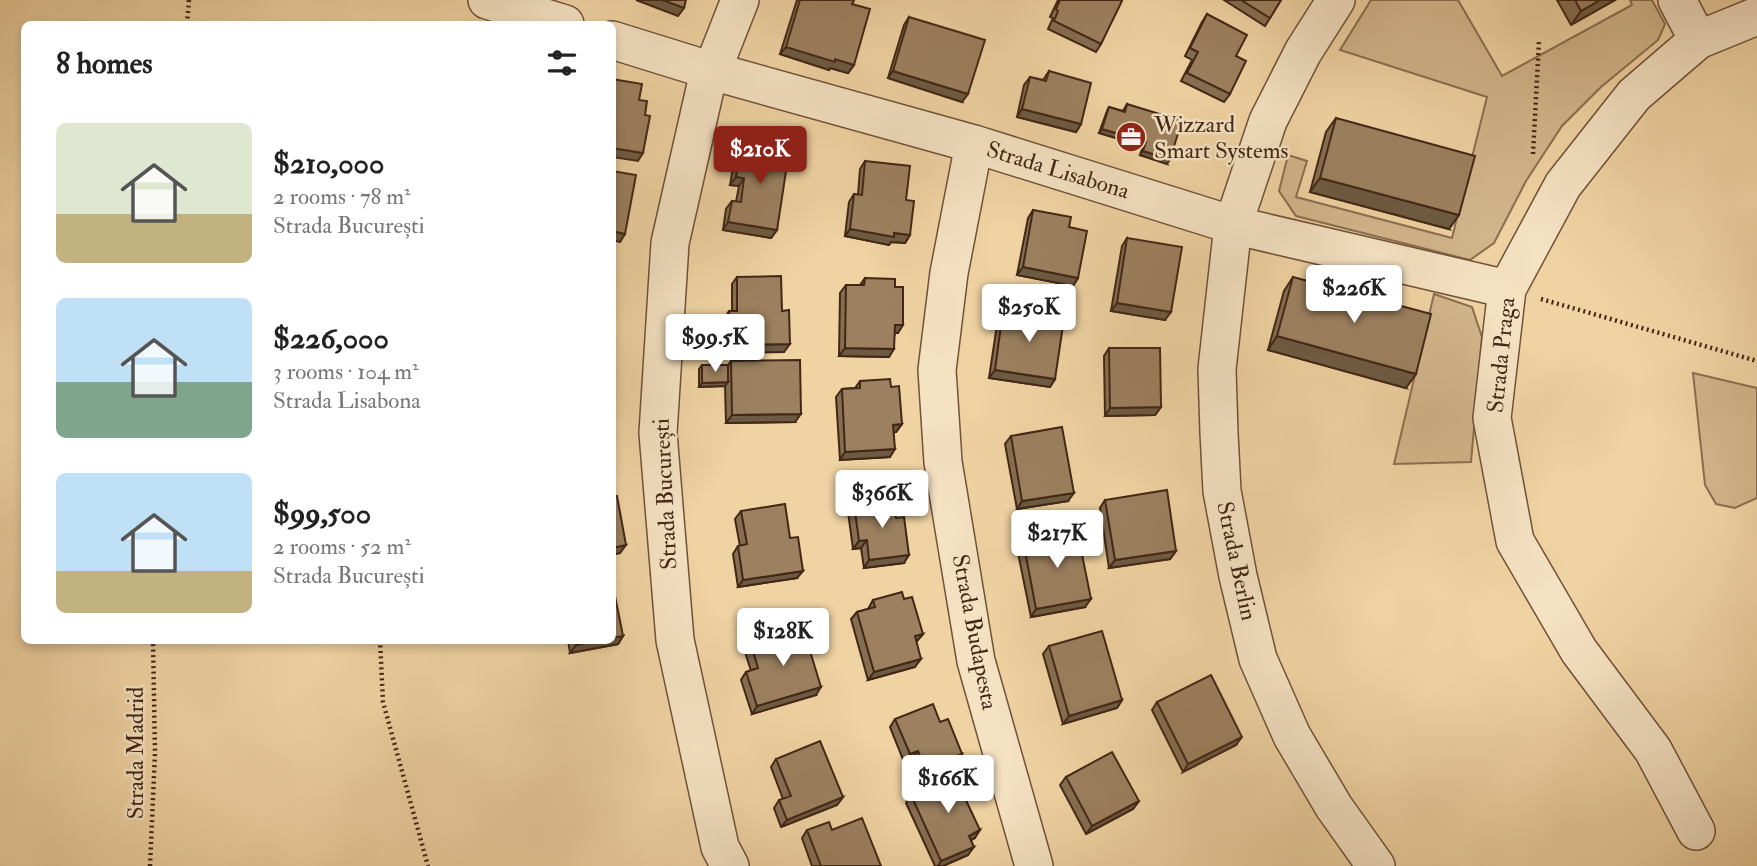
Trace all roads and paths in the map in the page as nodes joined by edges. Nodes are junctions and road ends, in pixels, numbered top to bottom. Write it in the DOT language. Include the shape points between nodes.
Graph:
graph roads {
  1 [pos="189,0"];
  2 [pos="487,0"];
  3 [pos="740,0"];
  4 [pos="1336,0"];
  5 [pos="1676,0"];
  6 [pos="1757,16"];
  7 [pos="187,21"];
  8 [pos="555,21"];
  9 [pos="1698,40"];
  10 [pos="616,41"];
  11 [pos="1539,41"];
  12 [pos="712,71"];
  13 [pos="974,144"];
  14 [pos="1534,153"];
  15 [pos="1233,225"];
  16 [pos="1507,289"];
  17 [pos="1757,361"];
  18 [pos="153,644"];
  19 [pos="380,644"];
  20 [pos="1696,831"];
  21 [pos="150,866"];
  22 [pos="428,866"];
  23 [pos="730,866"];
  24 [pos="1034,866"];
  25 [pos="1376,866"];
  1 -- 7 [label="path"];
  2 -- 8 [label="street"];
  3 -- 12 [label="street, Strada București"];
  4 -- 15 [label="street, Strada Berlin" via="1268,121"];
  5 -- 9 [label="street"];
  6 -- 9 [label="street, Strada Praga"];
  9 -- 16 [label="street, Strada Praga" via="1634,95 1563,185"];
  10 -- 12 [label="street, Strada Lisabona"];
  11 -- 14 [label="path"];
  12 -- 13 [label="street, Strada Lisabona"];
  12 -- 23 [label="street, Strada București" via="670,243 658,433 675,640 720,848"];
  13 -- 15 [label="street, Strada Lisabona"];
  13 -- 24 [label="street, Strada Budapesta" via="949,273 937,370 943,462 976,661"];
  15 -- 16 [label="street, Strada Lisabona"];
  15 -- 25 [label="street, Strada Berlin" via="1217,369 1222,491 1238,576 1258,659 1292,736"];
  16 -- 17 [label="path"];
  16 -- 20 [label="street, Strada Praga" via="1492,418 1516,541 1579,651 1653,750"];
  18 -- 21 [label="path, Strada Madrid"];
  19 -- 22 [label="path" via="383,702"];
}
